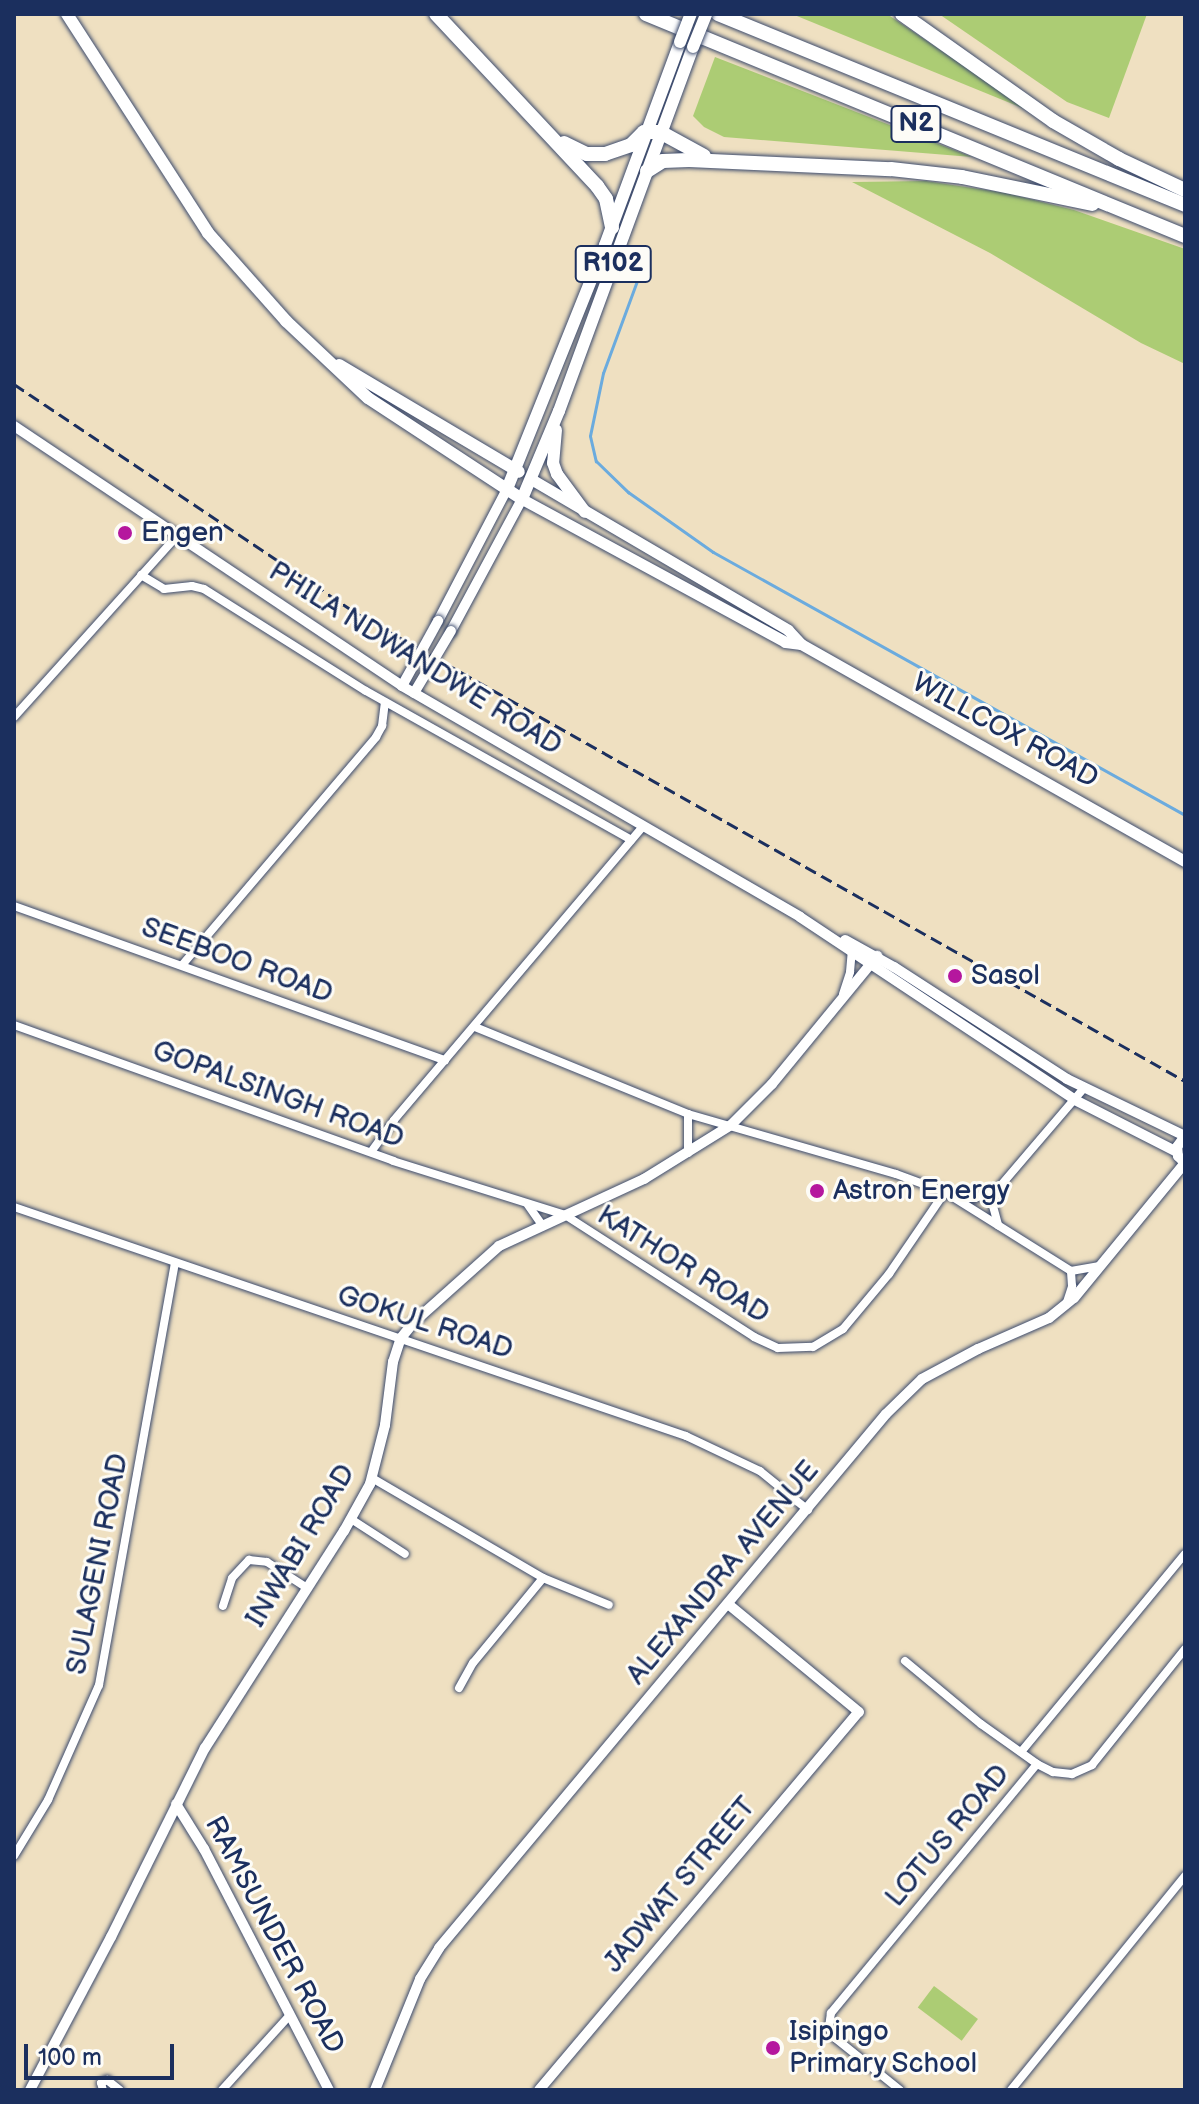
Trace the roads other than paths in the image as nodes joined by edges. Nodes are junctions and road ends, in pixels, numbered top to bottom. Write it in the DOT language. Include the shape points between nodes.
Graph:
graph roads {
  1 [pos="67,14"];
  2 [pos="436,14"];
  3 [pos="646,14"];
  4 [pos="691,14"];
  5 [pos="706,14"];
  6 [pos="718,14"];
  7 [pos="902,14"];
  8 [pos="652,132"];
  9 [pos="553,137"];
  10 [pos="716,161"];
  11 [pos="647,171"];
  12 [pos="1185,190"];
  13 [pos="1185,205"];
  14 [pos="1132,213"];
  15 [pos="612,227"];
  16 [pos="1185,236"];
  17 [pos="319,353"];
  18 [pos="559,411"];
  19 [pos="14,426"];
  20 [pos="515,470"];
  21 [pos="531,479"];
  22 [pos="507,489"];
  23 [pos="522,499"];
  24 [pos="585,512"];
  25 [pos="179,534"];
  26 [pos="141,575"];
  27 [pos="801,644"];
  28 [pos="402,686"];
  29 [pos="414,693"];
  30 [pos="385,702"];
  31 [pos="14,717"];
  32 [pos="643,826"];
  33 [pos="631,840"];
  34 [pos="1185,861"];
  35 [pos="14,906"];
  36 [pos="800,917"];
  37 [pos="852,951"];
  38 [pos="874,961"];
  39 [pos="183,964"];
  40 [pos="839,1003"];
  41 [pos="14,1025"];
  42 [pos="475,1027"];
  43 [pos="445,1060"];
  44 [pos="1084,1088"];
  45 [pos="1075,1100"];
  46 [pos="688,1114"];
  47 [pos="731,1125"];
  48 [pos="1185,1136"];
  49 [pos="371,1152"];
  50 [pos="1177,1152"];
  51 [pos="688,1155"];
  52 [pos="1185,1163"];
  53 [pos="996,1191"];
  54 [pos="945,1192"];
  55 [pos="957,1198"];
  56 [pos="528,1204"];
  57 [pos="14,1207"];
  58 [pos="565,1215"];
  59 [pos="542,1225"];
  60 [pos="998,1225"];
  61 [pos="175,1263"];
  62 [pos="1100,1266"];
  63 [pos="1071,1271"];
  64 [pos="1065,1306"];
  65 [pos="401,1338"];
  66 [pos="372,1478"];
  67 [pos="808,1510"];
  68 [pos="351,1519"];
  69 [pos="405,1554"];
  70 [pos="1185,1554"];
  71 [pos="543,1578"];
  72 [pos="307,1588"];
  73 [pos="609,1605"];
  74 [pos="729,1605"];
  75 [pos="223,1606"];
  76 [pos="1185,1649"];
  77 [pos="905,1661"];
  78 [pos="459,1688"];
  79 [pos="1021,1752"];
  80 [pos="1037,1764"];
  81 [pos="176,1804"];
  82 [pos="14,1856"];
  83 [pos="1185,1876"];
  84 [pos="290,2015"];
  85 [pos="30,2090"];
  86 [pos="103,2090"];
  87 [pos="120,2090"];
  88 [pos="222,2090"];
  89 [pos="329,2090"];
  90 [pos="375,2090"];
  91 [pos="539,2090"];
  92 [pos="900,2090"];
  93 [pos="1011,2090"];
  1 -- 17 [label="main road" via="208,233"];
  2 -- 9 [label="highway"];
  3 -- 14 [label="highway, N2"];
  4 -- 8 [label="main road, R102, bridge"];
  5 -- 8 [label="main road, R102, bridge"];
  6 -- 13 [label="highway, N2"];
  7 -- 12 [label="highway" via="1053,121"];
  8 -- 9 [label="highway" via="605,154 587,154"];
  8 -- 10 [label="highway"];
  8 -- 11 [label="main road, R102"];
  8 -- 15 [label="main road, R102"];
  9 -- 15 [label="highway" via="606,199"];
  10 -- 11 [label="highway" via="668,160"];
  10 -- 14 [label="highway" via="962,177"];
  11 -- 18 [label="main road, R102"];
  14 -- 16 [label="highway, N2"];
  15 -- 20 [label="main road, R102"];
  17 -- 20 [label="main road"];
  17 -- 22 [label="main road" via="368,398"];
  18 -- 21 [label="main road, R102"];
  18 -- 24 [label="main road" via="553,463 561,484"];
  19 -- 25 [label="street, PHILA NDWANDWE ROAD"];
  20 -- 21 [label="main road"];
  20 -- 22 [label="main road, R102"];
  21 -- 23 [label="main road, R102"];
  21 -- 24 [label="main road, WILLCOX ROAD"];
  22 -- 23 [label="main road"];
  22 -- 28 [label="street, bridge"];
  23 -- 27 [label="main road, WILLCOX ROAD" via="785,642"];
  23 -- 29 [label="street, bridge"];
  24 -- 27 [label="main road, WILLCOX ROAD" via="788,630"];
  25 -- 26 [label="street"];
  25 -- 28 [label="street, PHILA NDWANDWE ROAD"];
  26 -- 30 [label="street, PHILA NDWANDWE ROAD" via="164,589 204,589"];
  26 -- 31 [label="street"];
  27 -- 34 [label="main road, WILLCOX ROAD"];
  28 -- 29 [label="street, PHILA NDWANDWE ROAD"];
  29 -- 32 [label="street, PHILA NDWANDWE ROAD"];
  30 -- 33 [label="street, PHILA NDWANDWE ROAD"];
  30 -- 39 [label="street" via="376,737"];
  32 -- 33 [label="street"];
  32 -- 36 [label="street, PHILA NDWANDWE ROAD"];
  33 -- 42 [label="street"];
  35 -- 39 [label="street, SEEBOO ROAD"];
  36 -- 37 [label="street, PHILA NDWANDWE ROAD"];
  36 -- 38 [label="street, PHILA NDWANDWE ROAD"];
  37 -- 38 [label="street, PHILA NDWANDWE ROAD"];
  37 -- 40 [label="street, INWABI ROAD"];
  38 -- 40 [label="street, INWABI ROAD"];
  38 -- 44 [label="street, PHILA NDWANDWE ROAD"];
  38 -- 45 [label="street, PHILA NDWANDWE ROAD"];
  39 -- 43 [label="street, SEEBOO ROAD"];
  40 -- 47 [label="street, INWABI ROAD"];
  41 -- 49 [label="street, GOPALSINGH ROAD"];
  42 -- 43 [label="street"];
  42 -- 46 [label="street"];
  43 -- 49 [label="street"];
  44 -- 45 [label="street"];
  44 -- 48 [label="street, PHILA NDWANDWE ROAD"];
  45 -- 50 [label="street, PHILA NDWANDWE ROAD"];
  45 -- 53 [label="street"];
  46 -- 47 [label="street"];
  46 -- 51 [label="street"];
  47 -- 51 [label="street, INWABI ROAD"];
  47 -- 54 [label="street"];
  48 -- 50 [label="street"];
  49 -- 56 [label="street, GOPALSINGH ROAD"];
  50 -- 52 [label="street"];
  51 -- 58 [label="street, INWABI ROAD"];
  52 -- 62 [label="street, ALEXANDRA AVENUE"];
  53 -- 55 [label="street"];
  53 -- 60 [label="street"];
  54 -- 55 [label="street"];
  54 -- 58 [label="street, KATHOR ROAD" via="889,1274 843,1329 799,1350 762,1342"];
  55 -- 60 [label="street"];
  56 -- 58 [label="street, GOPALSINGH ROAD"];
  56 -- 59 [label="street"];
  57 -- 61 [label="street, GOKUL ROAD"];
  58 -- 59 [label="street, INWABI ROAD"];
  59 -- 65 [label="street, INWABI ROAD" via="485,1255"];
  60 -- 63 [label="street"];
  61 -- 65 [label="street, GOKUL ROAD"];
  61 -- 82 [label="street, SULAGENI ROAD" via="99,1685 48,1800"];
  62 -- 63 [label="street"];
  62 -- 64 [label="street, ALEXANDRA AVENUE"];
  63 -- 64 [label="street"];
  64 -- 67 [label="street, ALEXANDRA AVENUE" via="922,1379 886,1414"];
  65 -- 66 [label="street, INWABI ROAD"];
  65 -- 67 [label="street, GOKUL ROAD" via="706,1444 760,1471"];
  66 -- 68 [label="street, INWABI ROAD"];
  66 -- 71 [label="street"];
  67 -- 74 [label="street, ALEXANDRA AVENUE"];
  68 -- 69 [label="street"];
  68 -- 72 [label="street, INWABI ROAD"];
  70 -- 79 [label="street"];
  71 -- 73 [label="street"];
  71 -- 78 [label="street" via="473,1663"];
  72 -- 75 [label="street" via="267,1562 249,1560 232,1578"];
  72 -- 81 [label="street, INWABI ROAD" via="217,1727"];
  74 -- 90 [label="street, ALEXANDRA AVENUE" via="439,1948 420,1979"];
  74 -- 91 [label="street, JADWAT STREET" via="859,1712"];
  76 -- 80 [label="street, LOTUS ROAD" via="1092,1765 1072,1774"];
  77 -- 79 [label="street"];
  79 -- 80 [label="street"];
  80 -- 92 [label="street, LOTUS ROAD" via="831,2013 829,2027 835,2038"];
  81 -- 84 [label="street, RAMSUNDER ROAD"];
  81 -- 85 [label="street, INWABI ROAD"];
  83 -- 93 [label="street"];
  84 -- 88 [label="street"];
  84 -- 89 [label="street, RAMSUNDER ROAD"];
  86 -- 87 [label="street" via="101,2083 107,2080"];
}
